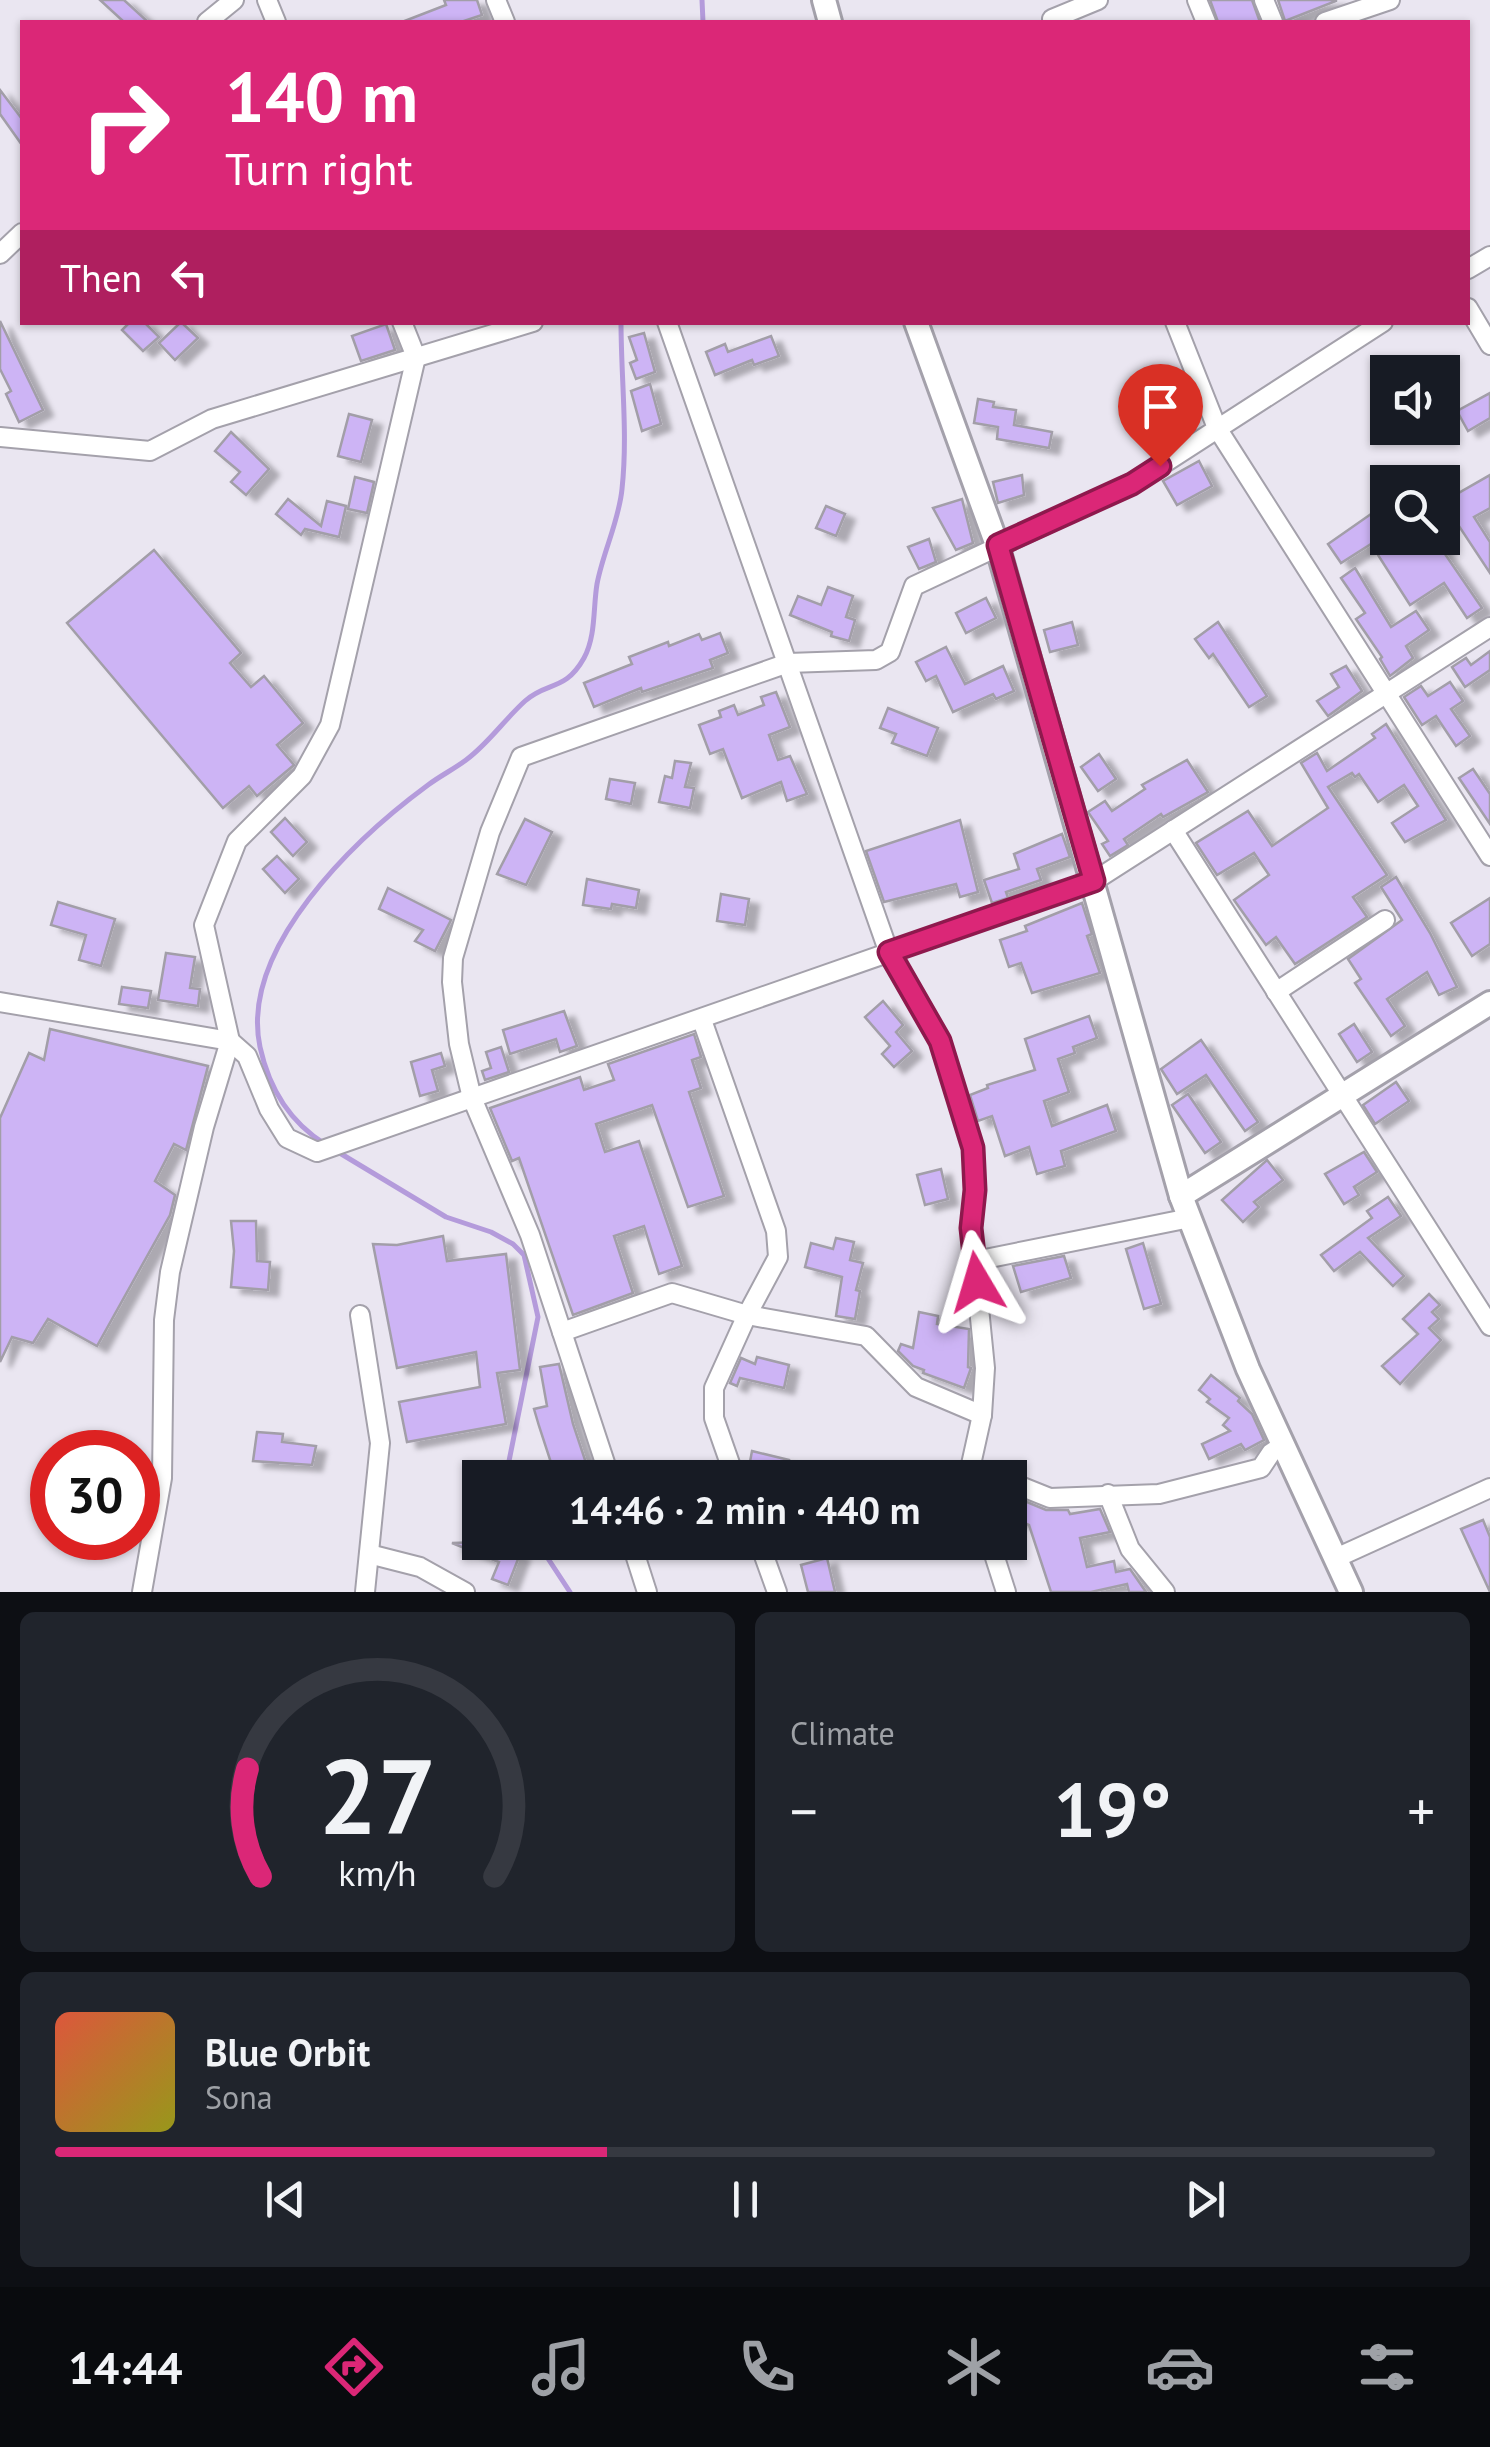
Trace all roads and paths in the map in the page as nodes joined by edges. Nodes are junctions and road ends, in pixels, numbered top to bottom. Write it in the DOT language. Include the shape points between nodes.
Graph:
graph roads {
  1 [pos="234,0"];
  2 [pos="1098,0"];
  3 [pos="1390,0"];
  4 [pos="1347,12"];
  5 [pos="209,20"];
  6 [pos="1055,20"];
  7 [pos="20,235"];
  8 [pos="0,254"];
  9 [pos="1470,311"];
  10 [pos="403,325"];
  11 [pos="523,325"];
  12 [pos="668,325"];
  13 [pos="917,325"];
  14 [pos="1176,325"];
  15 [pos="1378,325"];
  16 [pos="1490,345"];
  17 [pos="416,358"];
  18 [pos="1217,428"];
  19 [pos="0,436"];
  20 [pos="998,545"];
  21 [pos="1490,626"];
  22 [pos="788,663"];
  23 [pos="1388,692"];
  24 [pos="1173,830"];
  25 [pos="1490,856"];
  26 [pos="1094,881"];
  27 [pos="1384,920"];
  28 [pos="889,952"];
  29 [pos="1276,992"];
  30 [pos="0,1002"];
  31 [pos="1490,1003"];
  32 [pos="702,1020"];
  33 [pos="230,1041"];
  34 [pos="1343,1096"];
  35 [pos="472,1098"];
  36 [pos="1185,1207"];
  37 [pos="975,1262"];
  38 [pos="360,1315"];
  39 [pos="747,1315"];
  40 [pos="1490,1326"];
  41 [pos="562,1332"];
  42 [pos="982,1416"];
  43 [pos="1283,1446"];
  44 [pos="604,1460"];
  45 [pos="729,1460"];
  46 [pos="972,1460"];
  47 [pos="1490,1488"];
  48 [pos="1027,1489"];
  49 [pos="1108,1494"];
  50 [pos="369,1554"];
  51 [pos="1336,1558"];
  52 [pos="637,1560"];
  53 [pos="765,1560"];
  54 [pos="996,1560"];
  55 [pos="142,1592"];
  56 [pos="365,1592"];
  57 [pos="465,1592"];
  58 [pos="647,1592"];
  59 [pos="776,1592"];
  60 [pos="1006,1592"];
  61 [pos="1165,1592"];
  62 [pos="1352,1592"];
  1 -- 5 [label="street"];
  2 -- 6 [label="street"];
  3 -- 4 [label="street"];
  7 -- 8 [label="street"];
  9 -- 16 [label="street"];
  10 -- 17 [label="street"];
  11 -- 17 [label="street"];
  12 -- 22 [label="street"];
  13 -- 20 [label="street"];
  14 -- 18 [label="street"];
  15 -- 18 [label="street"];
  17 -- 19 [label="street" via="212,418 150,451"];
  17 -- 33 [label="street" via="330,725 302,776 238,841 204,925"];
  18 -- 20 [label="street" via="1132,484"];
  18 -- 23 [label="street"];
  20 -- 22 [label="street" via="914,586 890,652 876,660"];
  20 -- 26 [label="street"];
  21 -- 23 [label="street"];
  22 -- 28 [label="street"];
  22 -- 35 [label="street" via="521,756 490,832 454,958 459,1044"];
  23 -- 24 [label="street"];
  23 -- 25 [label="street"];
  24 -- 26 [label="street"];
  24 -- 29 [label="street"];
  26 -- 28 [label="street"];
  26 -- 36 [label="street"];
  27 -- 29 [label="street"];
  28 -- 32 [label="street"];
  28 -- 37 [label="street" via="940,1041 973,1148"];
  29 -- 34 [label="street"];
  30 -- 33 [label="street"];
  31 -- 34 [label="street"];
  32 -- 35 [label="street"];
  32 -- 39 [label="street" via="776,1231 778,1257"];
  33 -- 35 [label="street" via="247,1056 287,1138 317,1152"];
  33 -- 55 [label="street" via="170,1272 162,1478"];
  34 -- 36 [label="street"];
  34 -- 40 [label="street"];
  35 -- 41 [label="street"];
  36 -- 37 [label="street"];
  36 -- 43 [label="street"];
  37 -- 42 [label="street" via="985,1368"];
  38 -- 50 [label="street" via="380,1443"];
  39 -- 41 [label="street" via="672,1292"];
  39 -- 42 [label="street" via="866,1336 916,1387"];
  39 -- 45 [label="street" via="714,1388 714,1418"];
  41 -- 44 [label="street"];
  42 -- 46 [label="street"];
  43 -- 49 [label="street" via="1261,1468 1159,1494"];
  43 -- 51 [label="street"];
  47 -- 51 [label="street"];
  48 -- 49 [label="street" via="1050,1498"];
  49 -- 61 [label="street" via="1130,1550"];
  50 -- 56 [label="street"];
  50 -- 57 [label="street" via="420,1567"];
  51 -- 62 [label="street"];
  52 -- 58 [label="street"];
  53 -- 59 [label="street"];
  54 -- 60 [label="street"];
}
